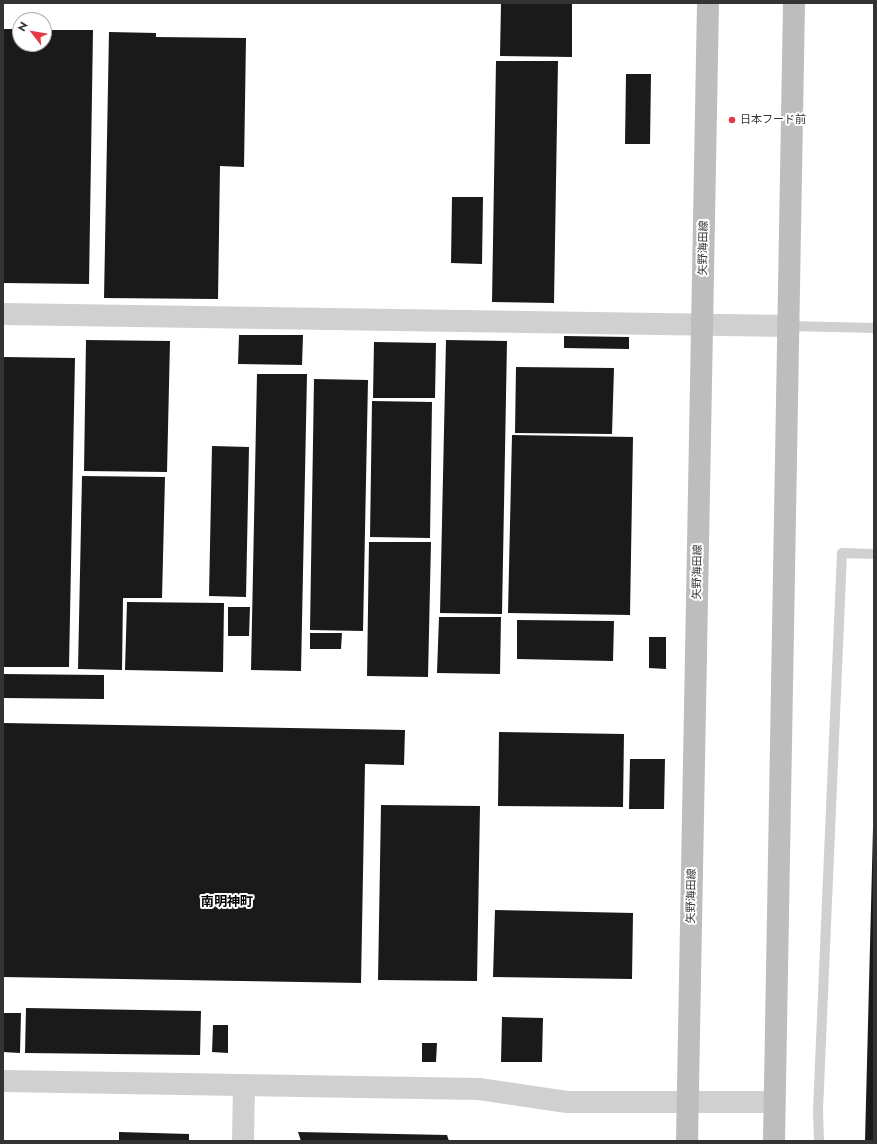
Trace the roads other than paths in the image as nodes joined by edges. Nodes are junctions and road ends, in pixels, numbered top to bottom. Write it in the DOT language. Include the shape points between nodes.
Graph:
graph roads {
  1 [pos="708,3"];
  2 [pos="794,3"];
  3 [pos="3,314"];
  4 [pos="702,324"];
  5 [pos="789,326"];
  6 [pos="874,328"];
  7 [pos="874,554"];
  8 [pos="3,1081"];
  9 [pos="244,1085"];
  10 [pos="689,1102"];
  11 [pos="774,1102"];
  12 [pos="243,1141"];
  13 [pos="687,1141"];
  14 [pos="774,1141"];
  15 [pos="819,1141"];
  1 -- 4 [label="main road, 矢野海田線"];
  2 -- 5 [label="main road"];
  3 -- 4 [label="street"];
  4 -- 5 [label="street"];
  4 -- 10 [label="main road, 矢野海田線"];
  5 -- 6 [label="lane"];
  5 -- 11 [label="main road"];
  7 -- 15 [label="lane" via="842,554"];
  8 -- 9 [label="street"];
  9 -- 10 [label="street" via="479,1089 567,1102"];
  9 -- 12 [label="street"];
  10 -- 11 [label="street"];
  10 -- 13 [label="main road, 矢野海田線"];
  11 -- 14 [label="main road"];
}
